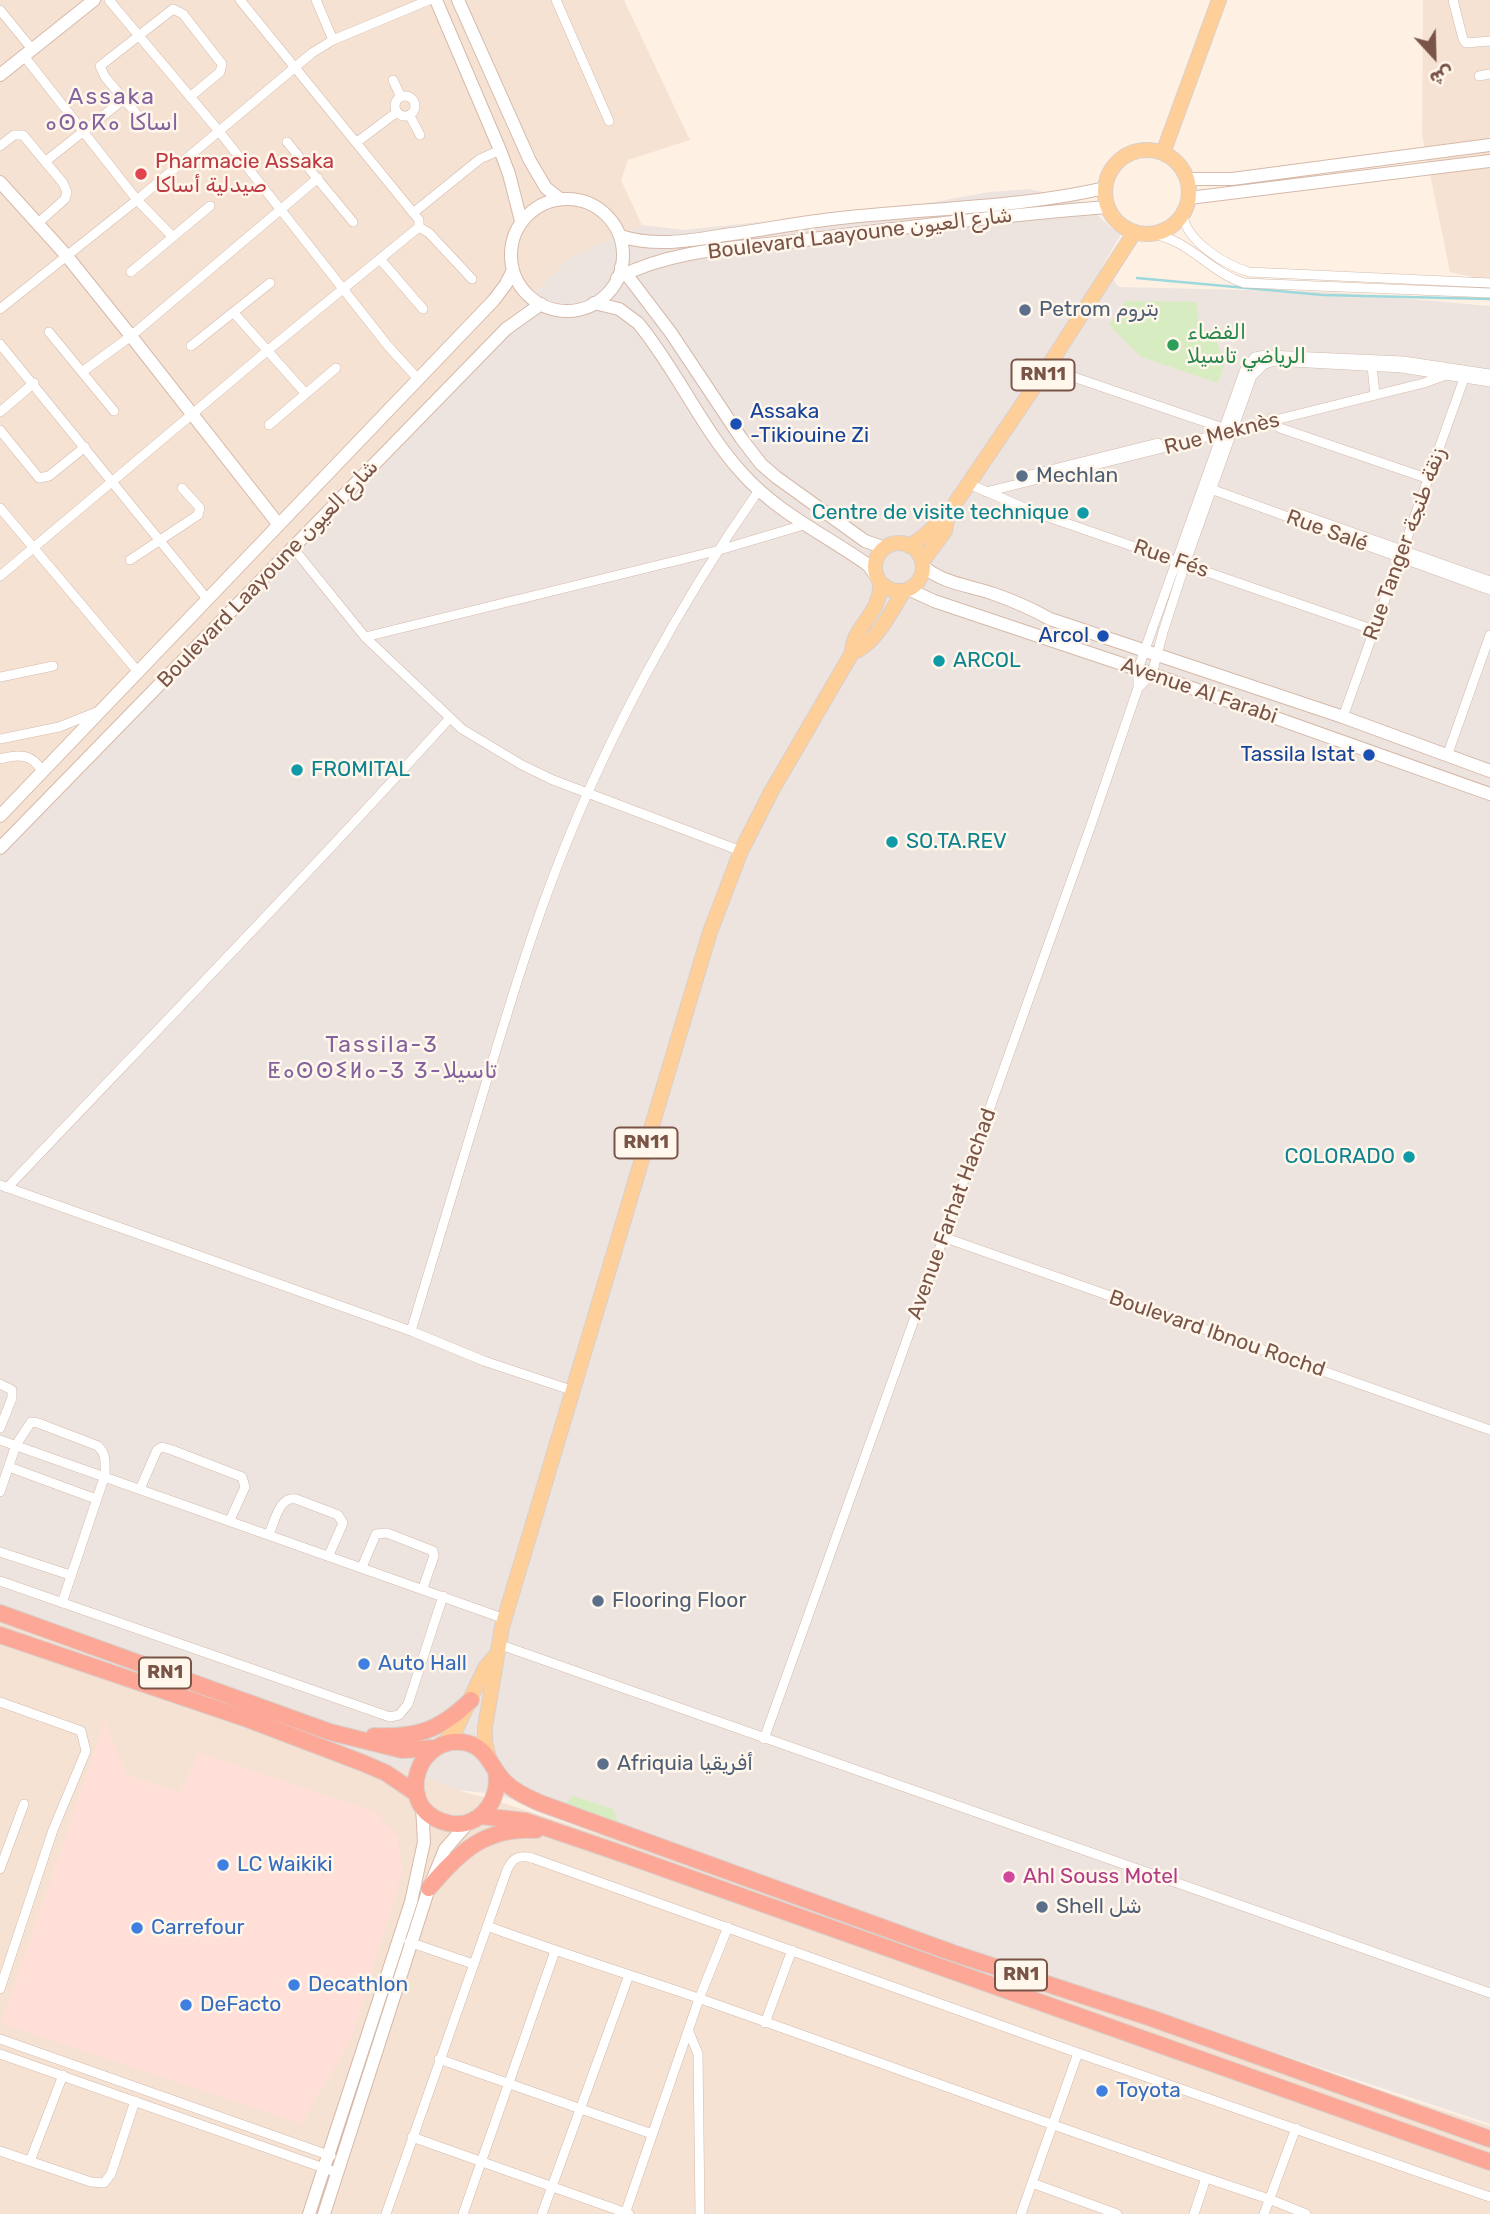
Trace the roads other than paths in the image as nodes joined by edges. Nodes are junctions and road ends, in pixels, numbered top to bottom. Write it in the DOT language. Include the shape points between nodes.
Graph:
graph roads {
  1 [pos="93,0"];
  2 [pos="109,0"];
  3 [pos="240,0"];
  4 [pos="316,0"];
  5 [pos="429,0"];
  6 [pos="436,0"];
  7 [pos="458,0"];
  8 [pos="556,0"];
  9 [pos="1219,0"];
  10 [pos="1454,0"];
  11 [pos="0,10"];
  12 [pos="138,35"];
  13 [pos="333,40"];
  14 [pos="1490,41"];
  15 [pos="28,53"];
  16 [pos="296,66"];
  17 [pos="1490,74"];
  18 [pos="0,75"];
  19 [pos="1479,76"];
  20 [pos="393,80"];
  21 [pos="190,97"];
  22 [pos="401,97"];
  23 [pos="124,99"];
  24 [pos="397,112"];
  25 [pos="410,116"];
  26 [pos="609,121"];
  27 [pos="146,125"];
  28 [pos="83,130"];
  29 [pos="218,131"];
  30 [pos="419,135"];
  31 [pos="287,142"];
  32 [pos="357,142"];
  33 [pos="1490,145"];
  34 [pos="0,146"];
  35 [pos="500,150"];
  36 [pos="1163,153"];
  37 [pos="46,161"];
  38 [pos="1490,161"];
  39 [pos="318,178"];
  40 [pos="1188,179"];
  41 [pos="1105,188"];
  42 [pos="3,190"];
  43 [pos="1189,198"];
  44 [pos="560,199"];
  45 [pos="137,200"];
  46 [pos="210,206"];
  47 [pos="1107,207"];
  48 [pos="281,210"];
  49 [pos="414,214"];
  50 [pos="1183,215"];
  51 [pos="521,221"];
  52 [pos="354,222"];
  53 [pos="37,224"];
  54 [pos="419,228"];
  55 [pos="1134,233"];
  56 [pos="1152,234"];
  57 [pos="620,236"];
  58 [pos="173,237"];
  59 [pos="66,255"];
  60 [pos="380,258"];
  61 [pos="513,270"];
  62 [pos="131,272"];
  63 [pos="622,273"];
  64 [pos="472,279"];
  65 [pos="270,283"];
  66 [pos="1490,283"];
  67 [pos="343,290"];
  68 [pos="1490,293"];
  69 [pos="594,303"];
  70 [pos="541,304"];
  71 [pos="0,309"];
  72 [pos="423,309"];
  73 [pos="234,313"];
  74 [pos="49,332"];
  75 [pos="131,336"];
  76 [pos="0,344"];
  77 [pos="191,346"];
  78 [pos="267,351"];
  79 [pos="1372,366"];
  80 [pos="336,368"];
  81 [pos="1047,368"];
  82 [pos="82,372"];
  83 [pos="1441,372"];
  84 [pos="1490,374"];
  85 [pos="1466,375"];
  86 [pos="1247,376"];
  87 [pos="419,380"];
  88 [pos="1490,382"];
  89 [pos="34,383"];
  90 [pos="1375,393"];
  91 [pos="306,394"];
  92 [pos="114,411"];
  93 [pos="0,412"];
  94 [pos="192,414"];
  95 [pos="1273,419"];
  96 [pos="270,425"];
  97 [pos="0,430"];
  98 [pos="1227,430"];
  99 [pos="85,447"];
  100 [pos="1429,479"];
  101 [pos="112,480"];
  102 [pos="1208,486"];
  103 [pos="182,488"];
  104 [pos="977,488"];
  105 [pos="759,490"];
  106 [pos="0,508"];
  107 [pos="948,514"];
  108 [pos="807,524"];
  109 [pos="279,525"];
  110 [pos="160,540"];
  111 [pos="909,545"];
  112 [pos="34,548"];
  113 [pos="885,548"];
  114 [pos="294,549"];
  115 [pos="716,551"];
  116 [pos="1402,554"];
  117 [pos="130,560"];
  118 [pos="1181,562"];
  119 [pos="922,564"];
  120 [pos="0,576"];
  121 [pos="878,579"];
  122 [pos="1490,581"];
  123 [pos="906,590"];
  124 [pos="1490,590"];
  125 [pos="208,600"];
  126 [pos="1374,630"];
  127 [pos="1490,635"];
  128 [pos="365,637"];
  129 [pos="1144,650"];
  130 [pos="852,653"];
  131 [pos="1159,655"];
  132 [pos="53,666"];
  133 [pos="1138,669"];
  134 [pos="139,673"];
  135 [pos="1152,674"];
  136 [pos="0,677"];
  137 [pos="1138,688"];
  138 [pos="104,708"];
  139 [pos="1343,717"];
  140 [pos="449,719"];
  141 [pos="0,739"];
  142 [pos="1447,756"];
  143 [pos="0,759"];
  144 [pos="43,772"];
  145 [pos="1490,772"];
  146 [pos="587,794"];
  147 [pos="1490,794"];
  148 [pos="0,816"];
  149 [pos="0,848"];
  150 [pos="741,851"];
  151 [pos="4,1187"];
  152 [pos="943,1237"];
  153 [pos="411,1331"];
  154 [pos="0,1384"];
  155 [pos="572,1390"];
  156 [pos="0,1428"];
  157 [pos="1490,1430"];
  158 [pos="0,1440"];
  159 [pos="16,1445"];
  160 [pos="9,1468"];
  161 [pos="105,1475"];
  162 [pos="140,1489"];
  163 [pos="0,1492"];
  164 [pos="96,1499"];
  165 [pos="230,1520"];
  166 [pos="269,1534"];
  167 [pos="0,1552"];
  168 [pos="328,1555"];
  169 [pos="362,1567"];
  170 [pos="70,1575"];
  171 [pos="0,1581"];
  172 [pos="423,1588"];
  173 [pos="443,1596"];
  174 [pos="62,1603"];
  175 [pos="0,1613"];
  176 [pos="505,1619"];
  177 [pos="0,1635"];
  178 [pos="497,1650"];
  179 [pos="471,1700"];
  180 [pos="0,1702"];
  181 [pos="330,1732"];
  182 [pos="764,1739"];
  183 [pos="439,1746"];
  184 [pos="492,1765"];
  185 [pos="419,1800"];
  186 [pos="24,1804"];
  187 [pos="475,1819"];
  188 [pos="559,1832"];
  189 [pos="0,1869"];
  190 [pos="429,1888"];
  191 [pos="487,1926"];
  192 [pos="727,1927"];
  193 [pos="405,1942"];
  194 [pos="792,1950"];
  195 [pos="555,1951"];
  196 [pos="473,1964"];
  197 [pos="629,1975"];
  198 [pos="2,1976"];
  199 [pos="0,1989"];
  200 [pos="1490,1993"];
  201 [pos="699,1999"];
  202 [pos="765,2023"];
  203 [pos="689,2032"];
  204 [pos="0,2039"];
  205 [pos="1078,2053"];
  206 [pos="0,2054"];
  207 [pos="439,2059"];
  208 [pos="63,2075"];
  209 [pos="508,2083"];
  210 [pos="135,2101"];
  211 [pos="580,2109"];
  212 [pos="1051,2125"];
  213 [pos="1296,2128"];
  214 [pos="652,2134"];
  215 [pos="412,2137"];
  216 [pos="1490,2138"];
  217 [pos="0,2151"];
  218 [pos="30,2161"];
  219 [pos="481,2161"];
  220 [pos="327,2162"];
  221 [pos="1490,2162"];
  222 [pos="340,2167"];
  223 [pos="1206,2178"];
  224 [pos="1032,2183"];
  225 [pos="551,2186"];
  226 [pos="1490,2197"];
  227 [pos="1269,2199"];
  228 [pos="309,2214"];
  229 [pos="324,2214"];
  230 [pos="386,2214"];
  231 [pos="463,2214"];
  232 [pos="542,2214"];
  233 [pos="627,2214"];
  234 [pos="700,2214"];
  235 [pos="1021,2214"];
  236 [pos="1117,2214"];
  237 [pos="1194,2214"];
  238 [pos="1264,2214"];
  239 [pos="1306,2214"];
  1 -- 15 [label="street"];
  2 -- 12 [label="street"];
  3 -- 16 [label="street"];
  4 -- 13 [label="street"];
  5 -- 13 [label="street"];
  6 -- 35 [label="street"];
  7 -- 44 [label="street" via="530,161 546,188"];
  8 -- 26 [label="street"];
  9 -- 36 [label="main road"];
  10 -- 14 [label="street" via="1466,43"];
  11 -- 15 [label="street"];
  12 -- 21 [label="street"];
  12 -- 21 [label="street" via="170,9 183,14 222,65 220,72"];
  12 -- 23 [label="street" via="100,67"];
  13 -- 16 [label="street"];
  15 -- 18 [label="street"];
  15 -- 28 [label="street"];
  16 -- 29 [label="street"];
  16 -- 32 [label="street"];
  17 -- 19 [label="street"];
  20 -- 22 [label="street"];
  21 -- 29 [label="street"];
  22 -- 24 [label="street"];
  22 -- 25 [label="street" via="411,98 415,104"];
  23 -- 27 [label="street"];
  23 -- 28 [label="street"];
  24 -- 25 [label="street"];
  24 -- 32 [label="street"];
  25 -- 30 [label="street"];
  28 -- 37 [label="street"];
  28 -- 45 [label="street"];
  29 -- 45 [label="street"];
  29 -- 48 [label="street"];
  31 -- 39 [label="street"];
  32 -- 49 [label="street"];
  33 -- 40 [label="street" via="1232,179"];
  34 -- 37 [label="street" via="14,135 23,135"];
  35 -- 49 [label="street" via="480,159"];
  35 -- 51 [label="street"];
  36 -- 40 [label="main road" via="1174,159"];
  36 -- 41 [label="main road" via="1130,153 1113,167"];
  37 -- 53 [label="street" via="67,194"];
  38 -- 43 [label="street"];
  39 -- 48 [label="street"];
  39 -- 52 [label="street"];
  40 -- 43 [label="main road"];
  41 -- 47 [label="main road"];
  41 -- 57 [label="street, Boulevard Laayoune شارع العيون" via="1004,204 837,218 678,243"];
  42 -- 53 [label="street"];
  43 -- 50 [label="main road"];
  44 -- 51 [label="street" via="538,206"];
  44 -- 57 [label="street" via="597,207"];
  45 -- 58 [label="street"];
  45 -- 59 [label="street"];
  46 -- 58 [label="street"];
  47 -- 55 [label="main road"];
  47 -- 63 [label="street, Boulevard Laayoune شارع العيون" via="681,255"];
  48 -- 67 [label="street"];
  48 -- 75 [label="street"];
  49 -- 54 [label="street"];
  50 -- 56 [label="main road" via="1164,231"];
  50 -- 66 [label="street" via="1193,237 1248,272"];
  51 -- 61 [label="street" via="511,245"];
  53 -- 59 [label="street"];
  54 -- 60 [label="street"];
  54 -- 64 [label="street"];
  55 -- 56 [label="main road"];
  55 -- 81 [label="main road, RN11"];
  56 -- 68 [label="street" via="1184,244 1217,271 1244,283"];
  57 -- 63 [label="street"];
  58 -- 62 [label="street"];
  59 -- 71 [label="street"];
  59 -- 75 [label="street"];
  60 -- 67 [label="street"];
  60 -- 72 [label="street"];
  61 -- 70 [label="street" via="522,292"];
  61 -- 87 [label="street, Boulevard Laayoune شارع العيون" via="494,300"];
  63 -- 69 [label="street"];
  63 -- 113 [label="street" via="671,333 761,464 865,541"];
  65 -- 73 [label="street"];
  67 -- 78 [label="street"];
  67 -- 87 [label="street"];
  69 -- 70 [label="street" via="568,311"];
  69 -- 105 [label="street" via="619,309 638,323 733,463"];
  70 -- 114 [label="street, Boulevard Laayoune شارع العيون" via="506,329"];
  73 -- 77 [label="street"];
  73 -- 78 [label="street"];
  74 -- 82 [label="street"];
  75 -- 82 [label="street"];
  75 -- 94 [label="street"];
  76 -- 89 [label="street"];
  78 -- 91 [label="street"];
  78 -- 94 [label="street"];
  79 -- 83 [label="street"];
  79 -- 86 [label="street" via="1273,361"];
  79 -- 90 [label="street"];
  80 -- 91 [label="street"];
  81 -- 98 [label="street"];
  81 -- 104 [label="main road, RN11"];
  82 -- 92 [label="street"];
  83 -- 85 [label="street"];
  83 -- 85 [label="street" via="1456,370"];
  83 -- 86 [label="street" via="1403,361 1266,355 1252,360"];
  83 -- 90 [label="street, Rue Meknès"];
  84 -- 85 [label="street"];
  85 -- 88 [label="street"];
  85 -- 100 [label="street, Rue Tanger زنقة طنجة"];
  86 -- 98 [label="street, Avenue Farhat Hachad"];
  87 -- 109 [label="street, Boulevard Laayoune شارع العيون"];
  89 -- 93 [label="street"];
  89 -- 99 [label="street"];
  90 -- 95 [label="street, Rue Meknès"];
  91 -- 96 [label="street"];
  94 -- 101 [label="street"];
  94 -- 109 [label="street"];
  95 -- 98 [label="street, Rue Meknès"];
  95 -- 100 [label="street" via="1280,428"];
  97 -- 99 [label="street" via="38,478 49,476"];
  98 -- 102 [label="street, Avenue Farhat Hachad"];
  98 -- 104 [label="street, Rue Meknès"];
  99 -- 101 [label="street"];
  100 -- 116 [label="street, Rue Tanger زنقة طنجة"];
  101 -- 110 [label="street"];
  101 -- 112 [label="street"];
  102 -- 116 [label="street, Rue Salé"];
  102 -- 118 [label="street, Avenue Farhat Hachad"];
  103 -- 110 [label="street" via="200,508 198,515"];
  104 -- 107 [label="main road, RN11"];
  104 -- 118 [label="street, Rue Fés"];
  105 -- 108 [label="street"];
  105 -- 115 [label="street"];
  106 -- 112 [label="street"];
  107 -- 111 [label="main road, RN11"];
  107 -- 119 [label="main road, RN11" via="945,531"];
  108 -- 115 [label="street"];
  108 -- 121 [label="street" via="867,565"];
  109 -- 125 [label="street, Boulevard Laayoune شارع العيون"];
  110 -- 117 [label="street"];
  110 -- 125 [label="street"];
  111 -- 113 [label="main road"];
  111 -- 119 [label="main road"];
  112 -- 120 [label="street"];
  112 -- 134 [label="street"];
  113 -- 121 [label="main road, RN11" via="876,560"];
  114 -- 128 [label="street"];
  114 -- 149 [label="street, Boulevard Laayoune شارع العيون"];
  115 -- 128 [label="street"];
  115 -- 146 [label="street"];
  116 -- 122 [label="street, Rue Salé"];
  116 -- 124 [label="street, Rue Salé"];
  116 -- 126 [label="street, Rue Tanger زنقة طنجة"];
  118 -- 126 [label="street, Rue Fés"];
  118 -- 129 [label="street, Avenue Farhat Hachad"];
  118 -- 131 [label="street, Avenue Farhat Hachad"];
  119 -- 123 [label="main road, RN11" via="918,582"];
  119 -- 129 [label="street, Avenue Al Farabi" via="940,579 995,594 1050,619"];
  121 -- 123 [label="main road" via="892,590"];
  121 -- 130 [label="main road, RN11" via="880,600 853,643"];
  123 -- 130 [label="main road, RN11" via="869,641"];
  123 -- 133 [label="street, Avenue Al Farabi"];
  125 -- 134 [label="street, Boulevard Laayoune شارع العيون"];
  126 -- 139 [label="street, Rue Tanger زنقة طنجة"];
  127 -- 142 [label="street"];
  128 -- 140 [label="street"];
  129 -- 131 [label="street, Avenue Al Farabi"];
  129 -- 133 [label="street, Avenue Farhat Hachad"];
  130 -- 150 [label="main road, RN11"];
  131 -- 135 [label="street, Avenue Farhat Hachad"];
  131 -- 139 [label="street, Avenue Al Farabi"];
  132 -- 136 [label="street"];
  133 -- 135 [label="street, Avenue Al Farabi"];
  133 -- 137 [label="street, Avenue Farhat Hachad"];
  134 -- 138 [label="street, Boulevard Laayoune شارع العيون"];
  135 -- 137 [label="street, Avenue Farhat Hachad"];
  135 -- 147 [label="street, Avenue Al Farabi"];
  137 -- 152 [label="street, Avenue Farhat Hachad"];
  138 -- 141 [label="street" via="58,727"];
  138 -- 144 [label="street, Boulevard Laayoune شارع العيون"];
  139 -- 142 [label="street, Avenue Al Farabi"];
  140 -- 146 [label="street" via="522,765"];
  140 -- 151 [label="street"];
  142 -- 145 [label="street, Avenue Al Farabi"];
  143 -- 144 [label="street" via="25,755"];
  144 -- 148 [label="street, Boulevard Laayoune شارع العيون"];
  146 -- 150 [label="street"];
  146 -- 153 [label="street" via="537,920"];
  150 -- 155 [label="main road, RN11" via="687,1002"];
  151 -- 153 [label="street"];
  152 -- 157 [label="street, Boulevard Ibnou Rochd"];
  152 -- 182 [label="street, Avenue Farhat Hachad"];
  153 -- 155 [label="street"];
  154 -- 156 [label="street" via="12,1390 12,1398"];
  155 -- 176 [label="main road, RN11"];
  158 -- 159 [label="street"];
  159 -- 160 [label="street"];
  159 -- 161 [label="street"];
  159 -- 161 [label="street" via="28,1423 38,1423 98,1446 106,1457"];
  160 -- 163 [label="street"];
  160 -- 164 [label="street"];
  161 -- 162 [label="street"];
  161 -- 164 [label="street"];
  162 -- 165 [label="street"];
  162 -- 165 [label="street" via="157,1450 172,1450 243,1477 245,1487"];
  164 -- 170 [label="street"];
  165 -- 166 [label="street"];
  166 -- 168 [label="street"];
  166 -- 168 [label="street" via="283,1501 296,1499 342,1519"];
  167 -- 170 [label="street"];
  168 -- 169 [label="street"];
  169 -- 172 [label="street"];
  169 -- 172 [label="street" via="376,1534 387,1533 433,1551"];
  170 -- 174 [label="street"];
  171 -- 174 [label="street"];
  172 -- 173 [label="street"];
  173 -- 174 [label="street" via="408,1704 390,1717"];
  173 -- 176 [label="street"];
  175 -- 181 [label="highway, RN1"];
  176 -- 178 [label="main road, RN11"];
  177 -- 185 [label="highway, RN1" via="363,1763 386,1773"];
  178 -- 179 [label="main road, RN11"];
  178 -- 182 [label="street"];
  178 -- 184 [label="main road, RN11" via="485,1734"];
  179 -- 181 [label="highway" via="449,1721 424,1733 391,1737"];
  179 -- 183 [label="main road, RN11" via="456,1729"];
  180 -- 198 [label="street" via="81,1731 86,1751"];
  181 -- 183 [label="highway, RN1" via="401,1750"];
  182 -- 200 [label="street"];
  183 -- 184 [label="highway, RN1" via="472,1745"];
  183 -- 185 [label="highway" via="416,1773"];
  184 -- 187 [label="highway" via="496,1794 488,1810"];
  184 -- 216 [label="highway, RN1" via="512,1788 540,1803 953,1953"];
  185 -- 187 [label="highway, RN1" via="442,1822 460,1824"];
  185 -- 193 [label="street" via="423,1855"];
  186 -- 189 [label="street"];
  187 -- 188 [label="highway, RN1" via="515,1819"];
  187 -- 190 [label="street" via="445,1849"];
  188 -- 190 [label="highway" via="525,1829 488,1837 450,1863"];
  188 -- 221 [label="highway, RN1"];
  190 -- 193 [label="street"];
  191 -- 192 [label="street" via="510,1863 520,1856"];
  191 -- 195 [label="street"];
  191 -- 196 [label="street"];
  192 -- 194 [label="street"];
  192 -- 201 [label="street"];
  193 -- 196 [label="street"];
  193 -- 220 [label="street"];
  193 -- 222 [label="street"];
  194 -- 202 [label="street"];
  194 -- 205 [label="street"];
  195 -- 197 [label="street"];
  195 -- 209 [label="street"];
  196 -- 207 [label="street"];
  197 -- 201 [label="street"];
  197 -- 211 [label="street"];
  198 -- 199 [label="street"];
  201 -- 202 [label="street"];
  201 -- 203 [label="street"];
  202 -- 212 [label="street"];
  203 -- 214 [label="street"];
  203 -- 234 [label="street" via="698,2054"];
  204 -- 220 [label="street"];
  205 -- 212 [label="street"];
  205 -- 213 [label="street"];
  206 -- 208 [label="street"];
  207 -- 209 [label="street"];
  207 -- 215 [label="street"];
  208 -- 210 [label="street"];
  208 -- 218 [label="street"];
  209 -- 211 [label="street"];
  209 -- 219 [label="street"];
  210 -- 218 [label="street" via="104,2183"];
  210 -- 220 [label="street"];
  211 -- 214 [label="street"];
  211 -- 225 [label="street"];
  212 -- 223 [label="street"];
  212 -- 224 [label="street"];
  213 -- 226 [label="street"];
  213 -- 227 [label="street"];
  214 -- 233 [label="street"];
  215 -- 219 [label="street"];
  215 -- 230 [label="street"];
  217 -- 218 [label="street"];
  219 -- 225 [label="street"];
  219 -- 231 [label="street"];
  220 -- 222 [label="street"];
  220 -- 228 [label="street"];
  222 -- 229 [label="street"];
  223 -- 227 [label="street"];
  223 -- 237 [label="street"];
  224 -- 235 [label="street"];
  224 -- 236 [label="street"];
  225 -- 232 [label="street"];
  225 -- 233 [label="street"];
  227 -- 238 [label="street"];
  227 -- 239 [label="street"];
}
